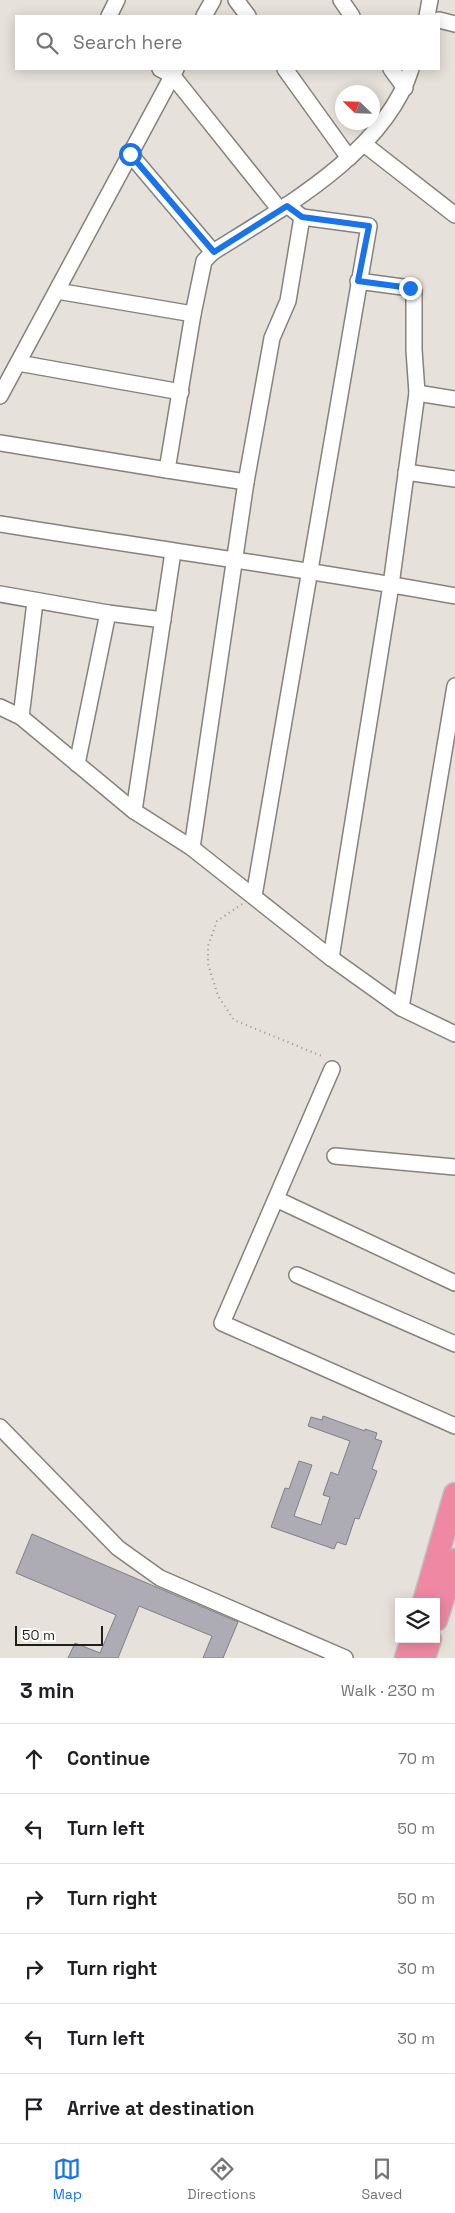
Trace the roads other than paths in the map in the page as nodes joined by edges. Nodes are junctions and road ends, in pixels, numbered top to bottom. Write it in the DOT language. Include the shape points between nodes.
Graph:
graph roads {
  1 [pos="117,0"];
  2 [pos="213,0"];
  3 [pos="236,0"];
  4 [pos="341,0"];
  5 [pos="430,0"];
  6 [pos="110,15"];
  7 [pos="205,15"];
  8 [pos="247,15"];
  9 [pos="351,15"];
  10 [pos="427,15"];
  11 [pos="440,20"];
  12 [pos="455,24"];
  13 [pos="286,70"];
  14 [pos="392,70"];
  15 [pos="411,70"];
  16 [pos="169,71"];
  17 [pos="405,88"];
  18 [pos="364,144"];
  19 [pos="130,154"];
  20 [pos="349,158"];
  21 [pos="283,208"];
  22 [pos="455,215"];
  23 [pos="302,217"];
  24 [pos="214,252"];
  25 [pos="358,281"];
  26 [pos="56,290"];
  27 [pos="193,314"];
  28 [pos="18,363"];
  29 [pos="180,392"];
  30 [pos="417,394"];
  31 [pos="0,396"];
  32 [pos="455,399"];
  33 [pos="0,443"];
  34 [pos="167,470"];
  35 [pos="406,472"];
  36 [pos="455,479"];
  37 [pos="246,482"];
  38 [pos="0,524"];
  39 [pos="173,552"];
  40 [pos="234,560"];
  41 [pos="311,570"];
  42 [pos="391,585"];
  43 [pos="0,594"];
  44 [pos="455,596"];
  45 [pos="35,602"];
  46 [pos="108,613"];
  47 [pos="163,620"];
  48 [pos="455,686"];
  49 [pos="0,707"];
  50 [pos="21,717"];
  51 [pos="78,764"];
  52 [pos="134,811"];
  53 [pos="192,848"];
  54 [pos="254,896"];
  55 [pos="331,958"];
  56 [pos="401,1008"];
  57 [pos="455,1034"];
  58 [pos="332,1069"];
  59 [pos="335,1156"];
  60 [pos="455,1167"];
  61 [pos="276,1199"];
  62 [pos="297,1275"];
  63 [pos="455,1283"];
  64 [pos="455,1344"];
  65 [pos="455,1426"];
  66 [pos="0,1427"];
  67 [pos="455,1494"];
  68 [pos="455,1560"];
  69 [pos="425,1598"];
  70 [pos="440,1607"];
  71 [pos="411,1643"];
  72 [pos="429,1643"];
  73 [pos="345,1658"];
  74 [pos="406,1658"];
  75 [pos="424,1658"];
  1 -- 6 [label="street"];
  2 -- 7 [label="street"];
  3 -- 8 [label="street"];
  4 -- 9 [label="street"];
  5 -- 10 [label="street"];
  11 -- 12 [label="street"];
  13 -- 20 [label="street"];
  14 -- 17 [label="street"];
  15 -- 17 [label="street"];
  16 -- 19 [label="street"];
  16 -- 21 [label="street"];
  17 -- 18 [label="street"];
  18 -- 20 [label="street"];
  18 -- 22 [label="street"];
  19 -- 24 [label="street"];
  19 -- 26 [label="street"];
  20 -- 21 [label="street"];
  21 -- 23 [label="street"];
  21 -- 24 [label="street"];
  23 -- 25 [label="street" via="369,226"];
  23 -- 37 [label="street" via="288,301 272,338"];
  24 -- 27 [label="street" via="204,261"];
  25 -- 30 [label="street" via="410,288 414,292"];
  25 -- 41 [label="street"];
  26 -- 27 [label="street"];
  26 -- 28 [label="street"];
  27 -- 29 [label="street"];
  28 -- 29 [label="street"];
  28 -- 31 [label="street"];
  29 -- 34 [label="street"];
  30 -- 32 [label="street"];
  30 -- 35 [label="street"];
  33 -- 34 [label="street"];
  34 -- 37 [label="street"];
  35 -- 36 [label="street"];
  35 -- 42 [label="street"];
  37 -- 40 [label="street"];
  38 -- 39 [label="street"];
  39 -- 40 [label="street"];
  39 -- 47 [label="street"];
  40 -- 41 [label="street"];
  40 -- 53 [label="street"];
  41 -- 42 [label="street"];
  41 -- 54 [label="street"];
  42 -- 44 [label="street"];
  42 -- 55 [label="street"];
  43 -- 45 [label="street"];
  45 -- 46 [label="street"];
  45 -- 50 [label="street"];
  46 -- 47 [label="street"];
  46 -- 51 [label="street"];
  47 -- 52 [label="street"];
  48 -- 56 [label="street"];
  49 -- 50 [label="street"];
  50 -- 51 [label="street"];
  51 -- 52 [label="street"];
  52 -- 53 [label="street"];
  53 -- 54 [label="street"];
  54 -- 55 [label="street"];
  55 -- 56 [label="street"];
  56 -- 57 [label="street"];
  58 -- 61 [label="street"];
  59 -- 60 [label="street"];
  61 -- 63 [label="street"];
  61 -- 65 [label="street" via="222,1323"];
  62 -- 64 [label="street"];
  66 -- 73 [label="street" via="118,1548 160,1578"];
  67 -- 69 [label="highway"];
  68 -- 70 [label="highway"];
  71 -- 74 [label="highway"];
  72 -- 75 [label="highway"];
}
